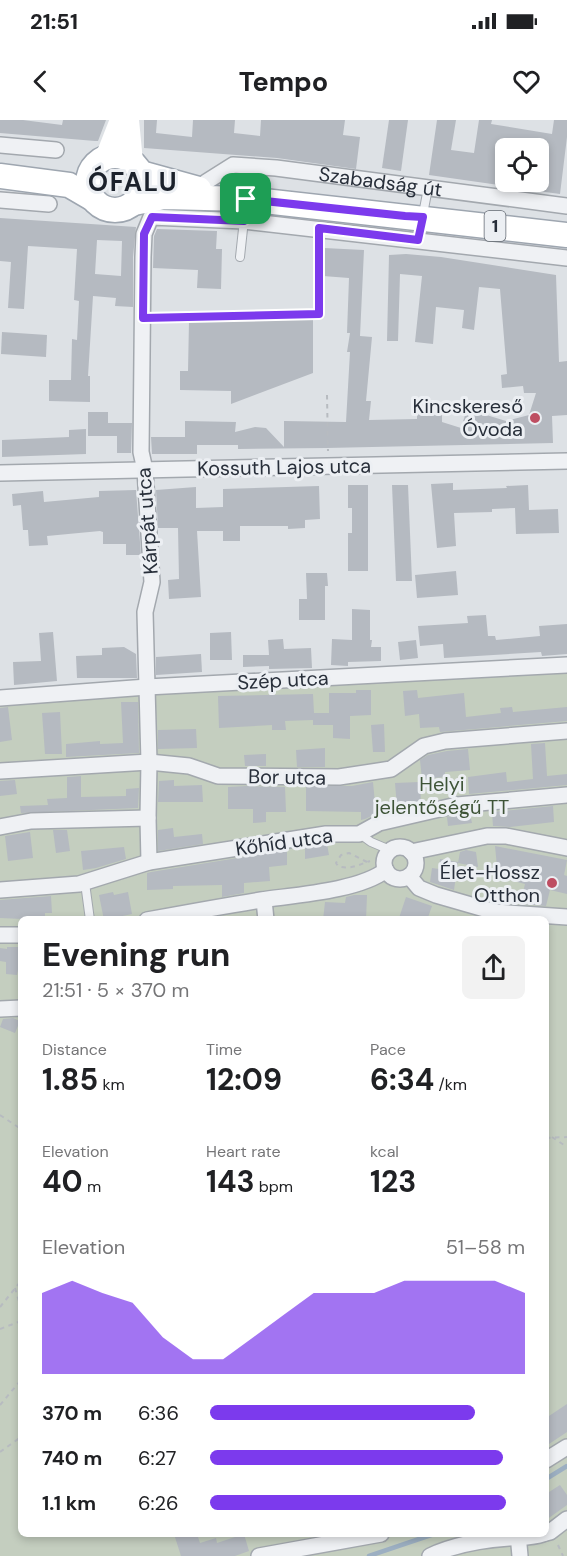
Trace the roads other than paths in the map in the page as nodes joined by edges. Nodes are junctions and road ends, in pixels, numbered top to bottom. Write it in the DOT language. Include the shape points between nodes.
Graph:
graph roads {
  1 [pos="121,120"];
  2 [pos="128,120"];
  3 [pos="0,145"];
  4 [pos="56,150"];
  5 [pos="100,162"];
  6 [pos="136,167"];
  7 [pos="2,184"];
  8 [pos="428,188"];
  9 [pos="203,190"];
  10 [pos="93,199"];
  11 [pos="49,204"];
  12 [pos="567,206"];
  13 [pos="143,210"];
  14 [pos="245,210"];
  15 [pos="421,228"];
  16 [pos="567,235"];
  17 [pos="240,257"];
  18 [pos="567,258"];
  19 [pos="567,461"];
  20 [pos="145,471"];
  21 [pos="0,473"];
  22 [pos="567,665"];
  23 [pos="147,687"];
  24 [pos="0,698"];
  25 [pos="567,731"];
  26 [pos="149,762"];
  27 [pos="0,771"];
  28 [pos="567,795"];
  29 [pos="148,818"];
  30 [pos="0,827"];
  31 [pos="359,834"];
  32 [pos="567,848"];
  33 [pos="390,850"];
  34 [pos="411,852"];
  35 [pos="149,862"];
  36 [pos="386,870"];
  37 [pos="409,876"];
  38 [pos="85,883"];
  39 [pos="0,890"];
  40 [pos="264,900"];
  41 [pos="89,916"];
  42 [pos="170,916"];
  43 [pos="266,916"];
  44 [pos="494,916"];
  45 [pos="549,917"];
  46 [pos="567,917"];
  47 [pos="0,935"];
  48 [pos="18,935"];
  49 [pos="18,1008"];
  50 [pos="0,1009"];
  51 [pos="567,1447"];
  52 [pos="549,1458"];
  53 [pos="567,1519"];
  54 [pos="549,1532"];
  55 [pos="364,1537"];
  56 [pos="510,1537"];
  57 [pos="518,1537"];
  58 [pos="259,1556"];
  59 [pos="430,1556"];
  60 [pos="520,1556"];
  1 -- 5 [label="street"];
  2 -- 6 [label="street"];
  3 -- 4 [label="street"];
  5 -- 6 [label="main road, 1" via="119,156"];
  5 -- 7 [label="main road, 1"];
  5 -- 10 [label="main road" via="88,179"];
  6 -- 9 [label="main road, Szabadság út / 1"];
  6 -- 13 [label="main road"];
  7 -- 10 [label="main road, 1" via="69,185"];
  7 -- 11 [label="street"];
  8 -- 9 [label="street, Szabadság út" via="233,165 206,182"];
  8 -- 12 [label="street, Szabadság út"];
  8 -- 15 [label="lane"];
  9 -- 14 [label="main road, Szabadság út / 1"];
  10 -- 13 [label="main road, 1" via="112,210"];
  13 -- 14 [label="main road, Szabadság út / 1" via="164,197"];
  13 -- 20 [label="street, Kárpát utca" via="141,452"];
  14 -- 15 [label="main road, Szabadság út / 1"];
  14 -- 15 [label="street, Szabadság út" via="319,228"];
  14 -- 17 [label="lane"];
  15 -- 16 [label="main road, Szabadság út / 1"];
  15 -- 18 [label="street, Szabadság út"];
  19 -- 20 [label="street, Kossuth Lajos utca"];
  20 -- 21 [label="street, Kossuth Lajos utca"];
  20 -- 23 [label="street, Kárpát utca" via="152,582 145,612"];
  22 -- 23 [label="street, Szép utca"];
  23 -- 24 [label="street, Szép utca"];
  23 -- 26 [label="street, Kárpát utca"];
  25 -- 26 [label="street, Bor utca" via="445,741 424,746 391,769 339,777 218,776 189,766"];
  26 -- 27 [label="street, Bor utca"];
  26 -- 29 [label="street, Kárpát utca"];
  28 -- 31 [label="street, Kőhíd utca" via="457,805 379,823"];
  29 -- 30 [label="street" via="31,821"];
  29 -- 35 [label="street, Kárpát utca"];
  31 -- 33 [label="lane"];
  31 -- 35 [label="street, Kőhíd utca" via="326,834"];
  32 -- 34 [label="street" via="487,836"];
  33 -- 34 [label="street" via="403,848"];
  33 -- 36 [label="street" via="384,861"];
  34 -- 37 [label="street" via="415,865"];
  35 -- 38 [label="street, Kőhíd utca"];
  36 -- 37 [label="street" via="396,879"];
  36 -- 40 [label="street" via="375,878 315,893"];
  37 -- 44 [label="street" via="419,888"];
  38 -- 39 [label="street, Kőhíd utca"];
  38 -- 41 [label="lane"];
  40 -- 42 [label="street"];
  40 -- 43 [label="street"];
  45 -- 46 [label="street"];
  47 -- 48 [label="street"];
  49 -- 50 [label="street"];
  51 -- 52 [label="street"];
  53 -- 54 [label="street"];
  55 -- 58 [label="street"];
  56 -- 59 [label="street" via="449,1546"];
  57 -- 60 [label="street"];
}
